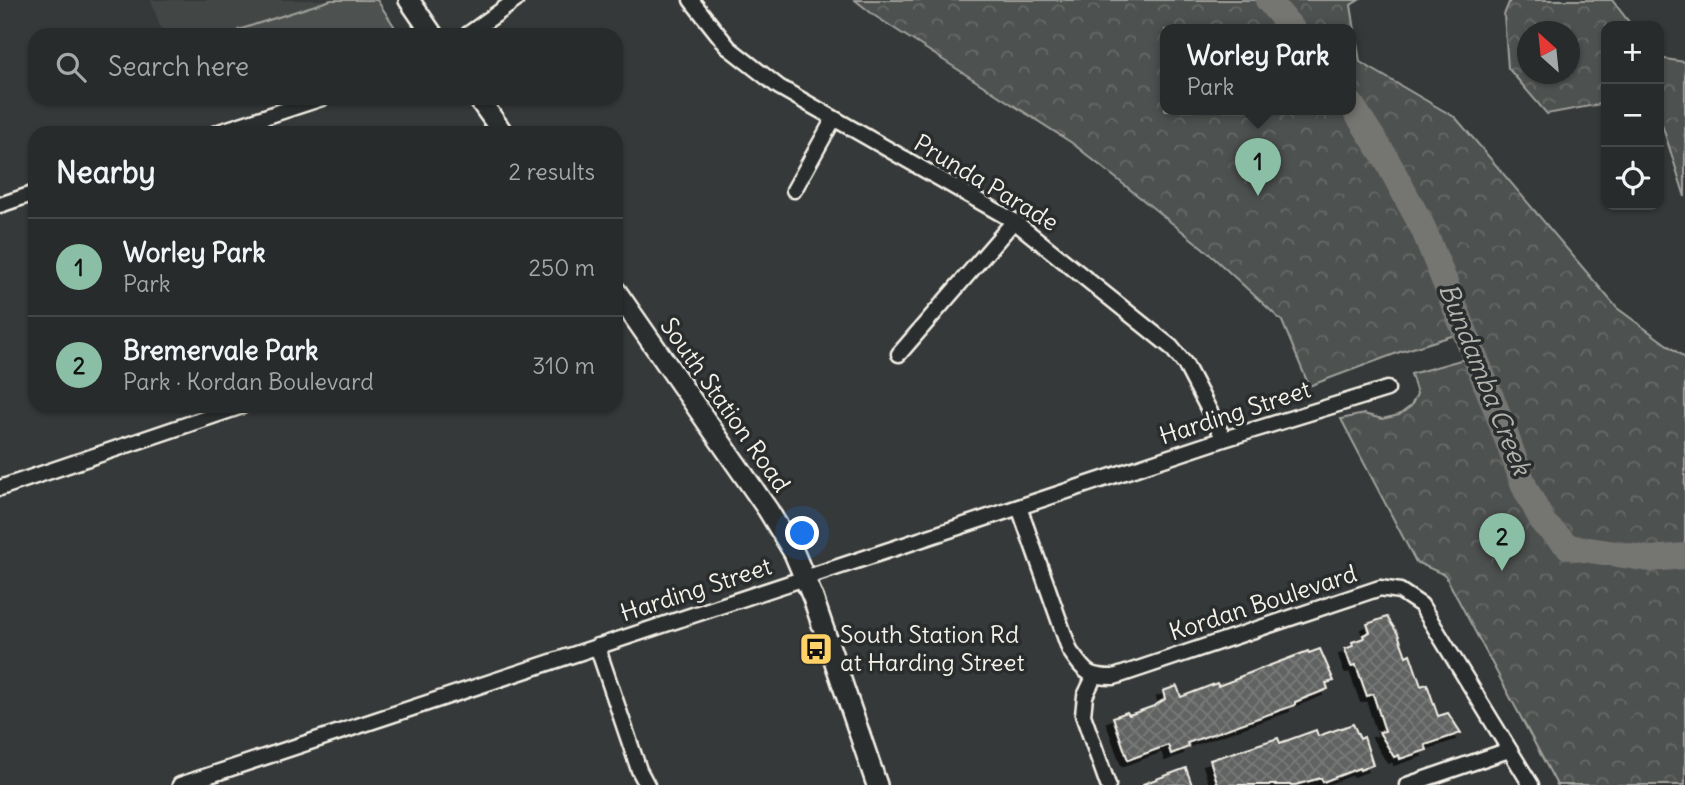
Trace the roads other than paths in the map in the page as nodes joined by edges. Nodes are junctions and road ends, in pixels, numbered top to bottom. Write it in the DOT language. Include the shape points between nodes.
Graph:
graph roads {
  1 [pos="409,0"];
  2 [pos="516,0"];
  3 [pos="691,0"];
  4 [pos="428,28"];
  5 [pos="477,28"];
  6 [pos="301,105"];
  7 [pos="483,105"];
  8 [pos="833,120"];
  9 [pos="237,126"];
  10 [pos="498,126"];
  11 [pos="794,190"];
  12 [pos="28,195"];
  13 [pos="0,205"];
  14 [pos="1014,221"];
  15 [pos="623,300"];
  16 [pos="899,354"];
  17 [pos="1387,389"];
  18 [pos="221,413"];
  19 [pos="1224,439"];
  20 [pos="0,488"];
  21 [pos="1019,508"];
  22 [pos="805,578"];
  23 [pos="597,646"];
  24 [pos="1094,677"];
  25 [pos="1509,750"];
  26 [pos="222,779"];
  27 [pos="180,785"];
  28 [pos="647,785"];
  29 [pos="877,785"];
  30 [pos="1108,785"];
  31 [pos="1407,785"];
  32 [pos="1531,785"];
  1 -- 4 [label="main road"];
  2 -- 5 [label="street"];
  3 -- 8 [label="street, Prunda Parade" via="729,48 779,87"];
  6 -- 9 [label="street"];
  7 -- 10 [label="main road"];
  8 -- 11 [label="street"];
  8 -- 14 [label="street, Prunda Parade"];
  12 -- 13 [label="street"];
  14 -- 16 [label="street"];
  14 -- 19 [label="street, Prunda Parade" via="1171,347 1185,363"];
  15 -- 22 [label="main road, South Station Road" via="775,521"];
  17 -- 19 [label="street, Harding Street"];
  18 -- 20 [label="street"];
  19 -- 21 [label="street, Harding Street"];
  21 -- 22 [label="street, Harding Street"];
  21 -- 24 [label="street" via="1070,651"];
  22 -- 23 [label="street, Harding Street"];
  22 -- 29 [label="main road, South Station Road"];
  23 -- 26 [label="street, Harding Street"];
  23 -- 28 [label="street"];
  24 -- 25 [label="street, Kordan Boulevard" via="1114,677 1380,588 1400,591 1421,605"];
  24 -- 30 [label="street" via="1083,715"];
  25 -- 31 [label="street"];
  25 -- 32 [label="street, Kordan Boulevard"];
  26 -- 27 [label="street, Harding Street"];
}
